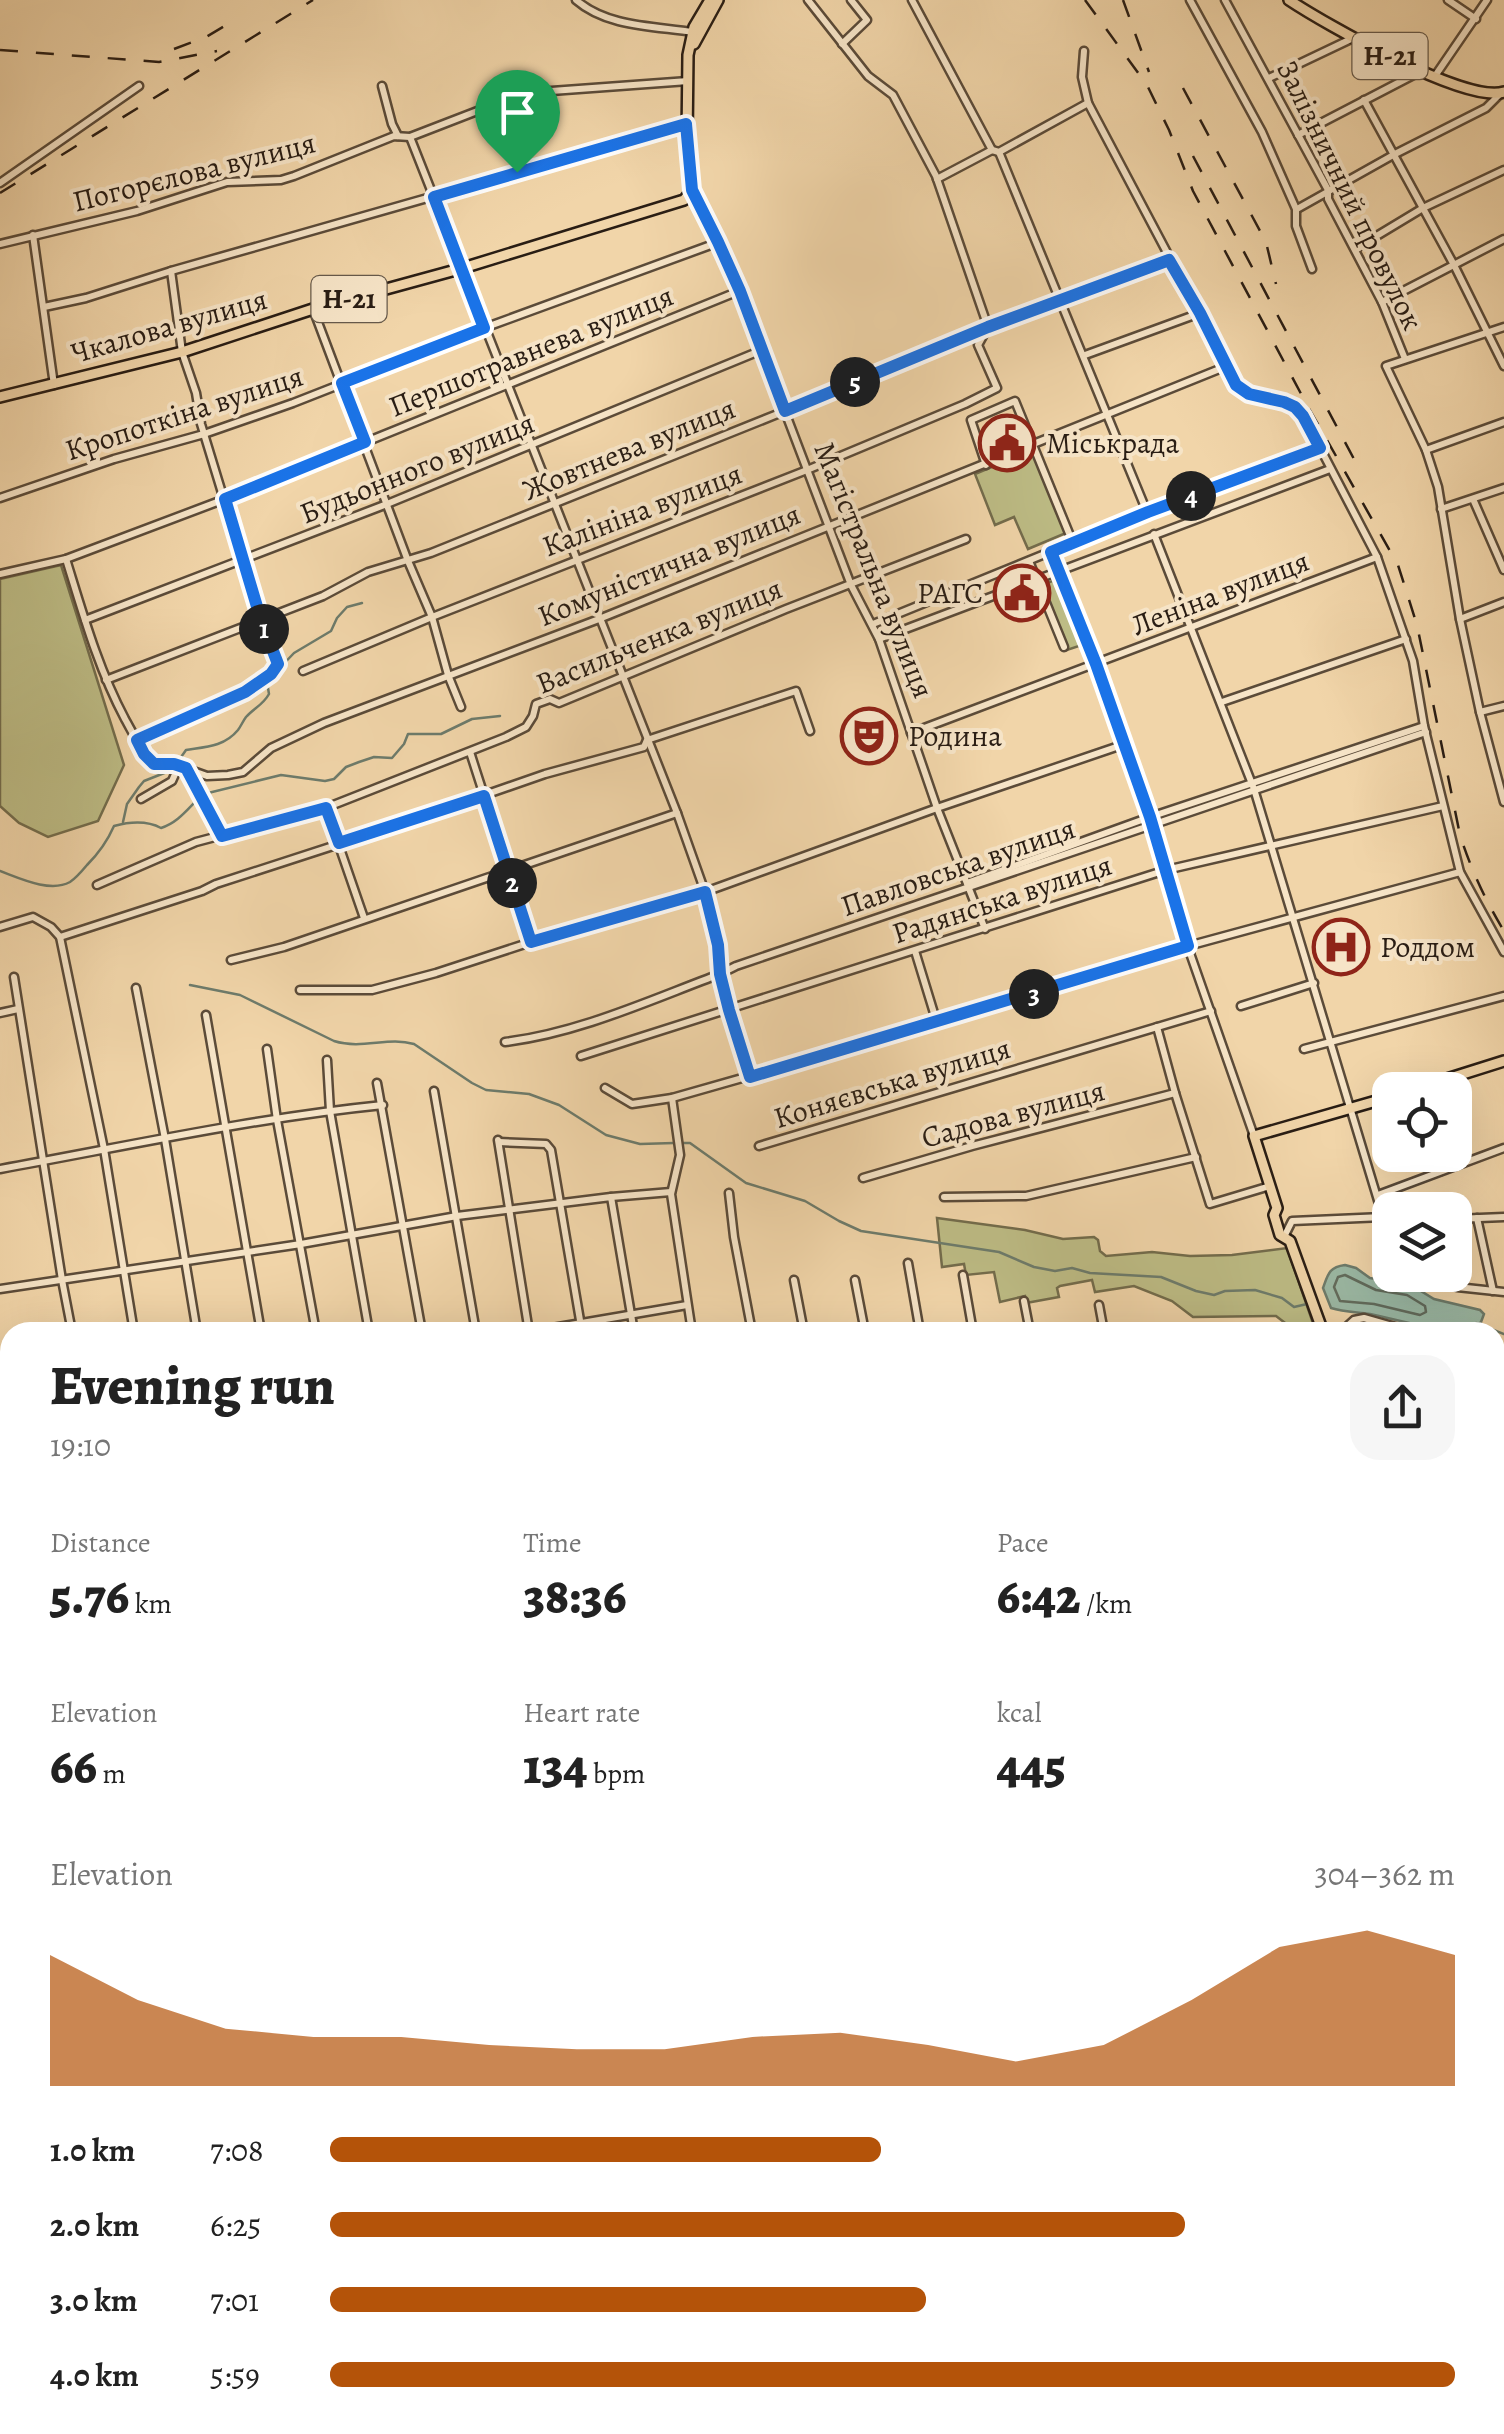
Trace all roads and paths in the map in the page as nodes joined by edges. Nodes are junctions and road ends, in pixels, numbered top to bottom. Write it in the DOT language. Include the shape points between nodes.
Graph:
graph roads {
  1 [pos="576,0"];
  2 [pos="710,0"];
  3 [pos="718,0"];
  4 [pos="808,0"];
  5 [pos="852,0"];
  6 [pos="912,0"];
  7 [pos="1190,0"];
  8 [pos="1225,0"];
  9 [pos="1288,0"];
  10 [pos="1448,0"];
  11 [pos="1487,0"];
  12 [pos="1476,19"];
  13 [pos="693,32"];
  14 [pos="1351,38"];
  15 [pos="842,44"];
  16 [pos="1084,51"];
  17 [pos="688,56"];
  18 [pos="1422,70"];
  19 [pos="1435,76"];
  20 [pos="1269,78"];
  21 [pos="688,81"];
  22 [pos="139,86"];
  23 [pos="382,86"];
  24 [pos="1502,93"];
  25 [pos="1364,100"];
  26 [pos="1088,103"];
  27 [pos="686,124"];
  28 [pos="1298,134"];
  29 [pos="398,136"];
  30 [pos="410,137"];
  31 [pos="996,151"];
  32 [pos="1395,154"];
  33 [pos="1504,170"];
  34 [pos="937,180"];
  35 [pos="0,183"];
  36 [pos="692,190"];
  37 [pos="1328,190"];
  38 [pos="434,197"];
  39 [pos="1423,208"];
  40 [pos="1296,210"];
  41 [pos="33,235"];
  42 [pos="1504,239"];
  43 [pos="718,242"];
  44 [pos="0,244"];
  45 [pos="1355,249"];
  46 [pos="1169,260"];
  47 [pos="1454,265"];
  48 [pos="463,268"];
  49 [pos="1312,269"];
  50 [pos="171,271"];
  51 [pos="740,291"];
  52 [pos="1060,302"];
  53 [pos="1382,302"];
  54 [pos="44,307"];
  55 [pos="314,308"];
  56 [pos="1200,313"];
  57 [pos="988,327"];
  58 [pos="484,328"];
  59 [pos="1504,328"];
  60 [pos="1488,332"];
  61 [pos="762,350"];
  62 [pos="182,352"];
  63 [pos="1085,356"];
  64 [pos="1405,359"];
  65 [pos="1227,366"];
  66 [pos="1504,366"];
  67 [pos="342,383"];
  68 [pos="54,385"];
  69 [pos="508,386"];
  70 [pos="0,397"];
  71 [pos="785,411"];
  72 [pos="1108,414"];
  73 [pos="1504,422"];
  74 [pos="204,434"];
  75 [pos="365,442"];
  76 [pos="532,446"];
  77 [pos="1034,446"];
  78 [pos="1320,448"];
  79 [pos="1426,450"];
  80 [pos="986,465"];
  81 [pos="1330,469"];
  82 [pos="807,470"];
  83 [pos="1504,488"];
  84 [pos="0,498"];
  85 [pos="225,499"];
  86 [pos="1472,499"];
  87 [pos="554,502"];
  88 [pos="388,504"];
  89 [pos="1441,509"];
  90 [pos="1148,512"];
  91 [pos="828,526"];
  92 [pos="1154,534"];
  93 [pos="966,540"];
  94 [pos="1072,542"];
  95 [pos="1051,552"];
  96 [pos="1377,557"];
  97 [pos="66,559"];
  98 [pos="244,560"];
  99 [pos="408,560"];
  100 [pos="576,560"];
  101 [pos="1029,561"];
  102 [pos="1504,570"];
  103 [pos="1058,571"];
  104 [pos="0,574"];
  105 [pos="1037,580"];
  106 [pos="851,585"];
  107 [pos="1504,602"];
  108 [pos="432,617"];
  109 [pos="598,619"];
  110 [pos="1460,619"];
  111 [pos="85,620"];
  112 [pos="261,620"];
  113 [pos="873,624"];
  114 [pos="1192,628"];
  115 [pos="1406,638"];
  116 [pos="879,639"];
  117 [pos="1064,647"];
  118 [pos="1096,664"];
  119 [pos="303,671"];
  120 [pos="448,675"];
  121 [pos="622,676"];
  122 [pos="106,680"];
  123 [pos="1222,702"];
  124 [pos="1504,706"];
  125 [pos="461,707"];
  126 [pos="1480,712"];
  127 [pos="1425,729"];
  128 [pos="810,731"];
  129 [pos="911,733"];
  130 [pos="137,740"];
  131 [pos="647,740"];
  132 [pos="1124,744"];
  133 [pos="470,752"];
  134 [pos="180,766"];
  135 [pos="1253,786"];
  136 [pos="484,796"];
  137 [pos="1503,796"];
  138 [pos="141,800"];
  139 [pos="1442,806"];
  140 [pos="326,808"];
  141 [pos="937,808"];
  142 [pos="677,814"];
  143 [pos="1151,820"];
  144 [pos="222,836"];
  145 [pos="339,843"];
  146 [pos="1273,846"];
  147 [pos="508,870"];
  148 [pos="1166,870"];
  149 [pos="1460,872"];
  150 [pos="97,885"];
  151 [pos="968,885"];
  152 [pos="705,892"];
  153 [pos="364,918"];
  154 [pos="1294,919"];
  155 [pos="0,927"];
  156 [pos="984,929"];
  157 [pos="60,937"];
  158 [pos="531,942"];
  159 [pos="1188,946"];
  160 [pos="915,951"];
  161 [pos="1504,952"];
  162 [pos="231,960"];
  163 [pos="720,974"];
  164 [pos="14,977"];
  165 [pos="1314,984"];
  166 [pos="136,988"];
  167 [pos="300,990"];
  168 [pos="1504,996"];
  169 [pos="1240,1006"];
  170 [pos="18,1009"];
  171 [pos="729,1010"];
  172 [pos="1211,1011"];
  173 [pos="0,1013"];
  174 [pos="206,1016"];
  175 [pos="937,1022"];
  176 [pos="1157,1027"];
  177 [pos="505,1042"];
  178 [pos="1332,1042"];
  179 [pos="267,1049"];
  180 [pos="1304,1049"];
  181 [pos="581,1056"];
  182 [pos="327,1060"];
  183 [pos="1504,1062"];
  184 [pos="1471,1072"];
  185 [pos="750,1077"];
  186 [pos="377,1082"];
  187 [pos="606,1088"];
  188 [pos="434,1090"];
  189 [pos="1174,1093"];
  190 [pos="672,1098"];
  191 [pos="1372,1103"];
  192 [pos="383,1105"];
  193 [pos="1352,1109"];
  194 [pos="330,1111"];
  195 [pos="277,1120"];
  196 [pos="225,1128"];
  197 [pos="1254,1136"];
  198 [pos="165,1139"];
  199 [pos="759,1146"];
  200 [pos="1504,1148"];
  201 [pos="104,1149"];
  202 [pos="1196,1157"];
  203 [pos="1472,1160"];
  204 [pos="44,1161"];
  205 [pos="0,1169"];
  206 [pos="1439,1172"];
  207 [pos="863,1178"];
  208 [pos="1270,1186"];
  209 [pos="671,1192"];
  210 [pos="730,1192"];
  211 [pos="1377,1192"];
  212 [pos="1388,1192"];
  213 [pos="612,1196"];
  214 [pos="944,1197"];
  215 [pos="559,1204"];
  216 [pos="509,1208"];
  217 [pos="456,1216"];
  218 [pos="1504,1217"];
  219 [pos="1372,1218"];
  220 [pos="1472,1218"];
  221 [pos="1477,1218"];
  222 [pos="403,1226"];
  223 [pos="352,1234"];
  224 [pos="1287,1239"];
  225 [pos="301,1244"];
  226 [pos="248,1251"];
  227 [pos="186,1261"];
  228 [pos="908,1263"];
  229 [pos="124,1272"];
  230 [pos="964,1275"];
  231 [pos="62,1280"];
  232 [pos="794,1280"];
  233 [pos="855,1280"];
  234 [pos="0,1289"];
  235 [pos="1472,1289"];
  236 [pos="1493,1291"];
  237 [pos="1504,1292"];
  238 [pos="1024,1301"];
  239 [pos="1100,1304"];
  240 [pos="687,1305"];
  241 [pos="631,1314"];
  242 [pos="70,1322"];
  243 [pos="133,1322"];
  244 [pos="195,1322"];
  245 [pos="259,1322"];
  246 [pos="314,1322"];
  247 [pos="367,1322"];
  248 [pos="420,1322"];
  249 [pos="474,1322"];
  250 [pos="527,1322"];
  251 [pos="580,1322"];
  252 [pos="586,1322"];
  253 [pos="632,1322"];
  254 [pos="690,1322"];
  255 [pos="750,1322"];
  256 [pos="802,1322"];
  257 [pos="863,1322"];
  258 [pos="918,1322"];
  259 [pos="971,1322"];
  260 [pos="1028,1322"];
  261 [pos="1103,1322"];
  262 [pos="1318,1322"];
  263 [pos="1352,1322"];
  264 [pos="1378,1322"];
  1 -- 13 [label="street" via="614,21"];
  2 -- 13 [label="main road, Магістральна вулиця"];
  3 -- 17 [label="main road, Магістральна вулиця"];
  4 -- 15 [label="street"];
  5 -- 15 [label="street" via="867,20"];
  6 -- 31 [label="street"];
  7 -- 40 [label="street"];
  8 -- 20 [label="street, Залізничний провулок"];
  9 -- 14 [label="main road, Н-21"];
  10 -- 12 [label="street"];
  11 -- 12 [label="street"];
  12 -- 19 [label="street"];
  13 -- 17 [label="main road, Магістральна вулиця"];
  14 -- 18 [label="main road, Н-21"];
  14 -- 20 [label="street"];
  15 -- 34 [label="street" via="892,95"];
  16 -- 26 [label="street"];
  17 -- 21 [label="main road, Магістральна вулиця"];
  18 -- 19 [label="main road, Н-21"];
  18 -- 25 [label="street"];
  19 -- 24 [label="main road, Н-21" via="1472,91"];
  20 -- 28 [label="street, Залізничний провулок"];
  21 -- 27 [label="main road, Магістральна вулиця"];
  21 -- 30 [label="street, Погорєлова вулиця" via="524,93"];
  22 -- 35 [label="street"];
  23 -- 29 [label="street"];
  24 -- 32 [label="street" via="1486,108"];
  25 -- 28 [label="street"];
  25 -- 32 [label="street"];
  26 -- 31 [label="street"];
  26 -- 46 [label="street"];
  27 -- 36 [label="main road, Магістральна вулиця"];
  27 -- 38 [label="street"];
  28 -- 37 [label="street, Залізничний провулок"];
  29 -- 30 [label="street, Погорєлова вулиця"];
  29 -- 41 [label="street, Погорєлова вулиця" via="281,180 226,182"];
  30 -- 38 [label="street"];
  31 -- 34 [label="street"];
  31 -- 52 [label="street"];
  32 -- 37 [label="street"];
  32 -- 39 [label="street"];
  33 -- 39 [label="street"];
  34 -- 57 [label="street"];
  36 -- 43 [label="street, Магістральна вулиця"];
  36 -- 48 [label="main road, Чкалова вулиця / Н-21" via="684,200"];
  37 -- 40 [label="street"];
  37 -- 45 [label="street, Залізничний провулок"];
  38 -- 48 [label="street"];
  38 -- 50 [label="street"];
  39 -- 45 [label="street"];
  39 -- 47 [label="street"];
  40 -- 49 [label="street"];
  41 -- 44 [label="street, Погорєлова вулиця"];
  41 -- 54 [label="street"];
  42 -- 47 [label="street"];
  43 -- 51 [label="street, Магістральна вулиця"];
  43 -- 58 [label="street, Кропоткіна вулиця"];
  45 -- 53 [label="street, Залізничний провулок"];
  46 -- 52 [label="street, Жовтнева вулиця"];
  46 -- 56 [label="street"];
  47 -- 53 [label="street"];
  47 -- 60 [label="street"];
  48 -- 55 [label="main road, Чкалова вулиця / Н-21"];
  48 -- 58 [label="street"];
  50 -- 54 [label="street"];
  50 -- 62 [label="street"];
  51 -- 61 [label="street, Магістральна вулиця"];
  51 -- 69 [label="street, Першотравнева вулиця"];
  52 -- 57 [label="street, Жовтнева вулиця"];
  52 -- 63 [label="street"];
  53 -- 64 [label="street, Залізничний провулок"];
  54 -- 68 [label="street"];
  55 -- 62 [label="main road, Чкалова вулиця / Н-21"];
  55 -- 67 [label="street"];
  56 -- 63 [label="street"];
  56 -- 65 [label="street"];
  57 -- 71 [label="street, Жовтнева вулиця"];
  57 -- 82 [label="street, Калініна вулиця" via="978,345 997,388"];
  58 -- 67 [label="street, Кропоткіна вулиця"];
  58 -- 69 [label="street"];
  59 -- 60 [label="street"];
  60 -- 64 [label="street"];
  60 -- 66 [label="street"];
  61 -- 71 [label="street, Магістральна вулиця"];
  61 -- 76 [label="street, Будьонного вулиця"];
  62 -- 68 [label="main road, Чкалова вулиця / Н-21"];
  62 -- 74 [label="street"];
  63 -- 72 [label="street"];
  64 -- 79 [label="street" via="1386,366"];
  65 -- 72 [label="street, Комуністична вулиця"];
  65 -- 78 [label="street" via="1249,394 1295,407"];
  67 -- 74 [label="street, Кропоткіна вулиця"];
  67 -- 75 [label="street"];
  68 -- 70 [label="main road, Чкалова вулиця / Н-21"];
  69 -- 75 [label="street, Першотравнева вулиця"];
  69 -- 76 [label="street"];
  71 -- 82 [label="street, Магістральна вулиця"];
  71 -- 87 [label="street, Жовтнева вулиця"];
  72 -- 77 [label="street, Комуністична вулиця"];
  72 -- 90 [label="street"];
  73 -- 79 [label="street"];
  74 -- 84 [label="street, Кропоткіна вулиця"];
  74 -- 85 [label="street"];
  75 -- 85 [label="street, Першотравнева вулиця"];
  75 -- 88 [label="street"];
  76 -- 87 [label="street"];
  76 -- 88 [label="street, Будьонного вулиця"];
  77 -- 80 [label="street, Комуністична вулиця"];
  77 -- 80 [label="street" via="1015,401 971,423"];
  77 -- 94 [label="street"];
  78 -- 81 [label="street"];
  78 -- 90 [label="street"];
  79 -- 89 [label="street"];
  80 -- 91 [label="street, Комуністична вулиця"];
  81 -- 92 [label="street"];
  81 -- 96 [label="street"];
  82 -- 91 [label="street, Магістральна вулиця"];
  82 -- 100 [label="street, Калініна вулиця"];
  83 -- 86 [label="street"];
  85 -- 97 [label="street, Першотравнева вулиця"];
  85 -- 98 [label="street"];
  86 -- 89 [label="street"];
  86 -- 102 [label="street"];
  87 -- 99 [label="street, Жовтнева вулиця"];
  87 -- 100 [label="street"];
  88 -- 98 [label="street, Будьонного вулиця"];
  88 -- 99 [label="street"];
  89 -- 110 [label="street"];
  90 -- 94 [label="street"];
  91 -- 106 [label="street, Магістральна вулиця"];
  91 -- 109 [label="street, Комуністична вулиця"];
  92 -- 103 [label="street"];
  92 -- 114 [label="street"];
  93 -- 106 [label="street, Васильченка вулиця"];
  94 -- 95 [label="street"];
  95 -- 101 [label="street"];
  95 -- 103 [label="street"];
  96 -- 114 [label="street, Леніна вулиця"];
  96 -- 115 [label="street"];
  97 -- 104 [label="street, Першотравнева вулиця"];
  97 -- 111 [label="street"];
  98 -- 111 [label="street, Будьонного вулиця"];
  98 -- 112 [label="street"];
  99 -- 108 [label="street"];
  99 -- 112 [label="street, Жовтнева вулиця"];
  100 -- 108 [label="street, Калініна вулиця"];
  100 -- 109 [label="street"];
  101 -- 105 [label="street"];
  101 -- 113 [label="street"];
  103 -- 105 [label="street"];
  103 -- 118 [label="street"];
  105 -- 116 [label="street"];
  105 -- 117 [label="street"];
  106 -- 113 [label="street, Магістральна вулиця"];
  106 -- 121 [label="street, Васильченка вулиця"];
  107 -- 110 [label="street"];
  108 -- 119 [label="street, Калініна вулиця"];
  108 -- 120 [label="street"];
  109 -- 120 [label="street, Комуністична вулиця"];
  109 -- 121 [label="street"];
  110 -- 126 [label="street"];
  111 -- 122 [label="street"];
  112 -- 122 [label="street, Жовтнева вулиця"];
  112 -- 130 [label="street" via="278,664 271,674"];
  113 -- 116 [label="street, Магістральна вулиця"];
  114 -- 118 [label="street, Леніна вулиця"];
  114 -- 123 [label="street"];
  115 -- 123 [label="street"];
  115 -- 127 [label="street"];
  116 -- 129 [label="street, Магістральна вулиця"];
  118 -- 129 [label="street, Леніна вулиця"];
  118 -- 132 [label="street"];
  120 -- 125 [label="street"];
  120 -- 134 [label="street, Комуністична вулиця" via="271,748 243,772 206,776"];
  121 -- 131 [label="street"];
  121 -- 133 [label="street, Васильченка вулиця" via="559,702 536,704 526,727"];
  122 -- 130 [label="street"];
  123 -- 135 [label="street"];
  124 -- 126 [label="street"];
  126 -- 137 [label="street"];
  127 -- 135 [label="street, Павловська вулиця"];
  127 -- 139 [label="street"];
  128 -- 131 [label="street" via="796,690"];
  129 -- 141 [label="street, Магістральна вулиця"];
  130 -- 134 [label="street" via="154,764"];
  131 -- 136 [label="street"];
  131 -- 142 [label="street"];
  132 -- 141 [label="street"];
  132 -- 143 [label="street"];
  133 -- 136 [label="street"];
  133 -- 140 [label="street, Васильченка вулиця"];
  134 -- 138 [label="street" via="172,781"];
  134 -- 144 [label="street"];
  135 -- 143 [label="street, Павловська вулиця"];
  135 -- 146 [label="street"];
  136 -- 145 [label="street"];
  136 -- 147 [label="street"];
  139 -- 146 [label="street, Радянська вулиця"];
  139 -- 149 [label="street"];
  140 -- 144 [label="street, Васильченка вулиця"];
  140 -- 145 [label="street"];
  141 -- 151 [label="street, Магістральна вулиця"];
  141 -- 152 [label="street"];
  142 -- 147 [label="street"];
  142 -- 152 [label="street"];
  143 -- 148 [label="street"];
  143 -- 151 [label="street, Павловська вулиця"];
  144 -- 150 [label="street, Васильченка вулиця"];
  145 -- 153 [label="street"];
  145 -- 157 [label="street"];
  146 -- 148 [label="street, Радянська вулиця"];
  146 -- 154 [label="street"];
  147 -- 153 [label="street"];
  147 -- 158 [label="street"];
  148 -- 156 [label="street, Радянська вулиця"];
  148 -- 159 [label="street"];
  149 -- 154 [label="street"];
  149 -- 161 [label="street"];
  151 -- 156 [label="street, Магістральна вулиця"];
  151 -- 163 [label="street, Павловська вулиця"];
  152 -- 158 [label="street"];
  152 -- 163 [label="street"];
  153 -- 162 [label="street"];
  154 -- 159 [label="street"];
  154 -- 165 [label="street"];
  155 -- 157 [label="street" via="34,917"];
  156 -- 160 [label="street, Радянська вулиця"];
  157 -- 201 [label="street"];
  158 -- 167 [label="street" via="372,990"];
  159 -- 172 [label="street"];
  159 -- 175 [label="street"];
  160 -- 171 [label="street, Радянська вулиця"];
  160 -- 175 [label="street"];
  163 -- 171 [label="street"];
  163 -- 177 [label="street, Павловська вулиця" via="599,1020"];
  164 -- 170 [label="street"];
  165 -- 169 [label="street"];
  165 -- 178 [label="street"];
  166 -- 198 [label="street"];
  168 -- 178 [label="street"];
  170 -- 173 [label="street"];
  170 -- 204 [label="street"];
  171 -- 181 [label="street, Радянська вулиця"];
  171 -- 185 [label="street"];
  172 -- 176 [label="street, Коняєвська вулиця"];
  172 -- 197 [label="street"];
  174 -- 196 [label="street"];
  175 -- 185 [label="street"];
  176 -- 189 [label="street"];
  176 -- 199 [label="street, Коняєвська вулиця"];
  178 -- 180 [label="street"];
  178 -- 193 [label="street"];
  179 -- 195 [label="street"];
  182 -- 194 [label="street"];
  183 -- 184 [label="main road"];
  185 -- 190 [label="street"];
  186 -- 192 [label="street"];
  187 -- 190 [label="street" via="632,1104"];
  188 -- 217 [label="street"];
  189 -- 202 [label="street"];
  189 -- 207 [label="street, Садова вулиця"];
  190 -- 209 [label="street" via="680,1155"];
  191 -- 193 [label="main road"];
  192 -- 194 [label="street"];
  192 -- 222 [label="street"];
  193 -- 197 [label="main road"];
  193 -- 211 [label="street"];
  194 -- 195 [label="street"];
  194 -- 223 [label="street"];
  195 -- 196 [label="street"];
  195 -- 225 [label="street"];
  196 -- 198 [label="street"];
  196 -- 226 [label="street"];
  197 -- 208 [label="main road"];
  198 -- 201 [label="street"];
  198 -- 227 [label="street"];
  200 -- 203 [label="street"];
  201 -- 204 [label="street"];
  201 -- 229 [label="street"];
  202 -- 208 [label="street" via="1210,1204"];
  202 -- 214 [label="street" via="1026,1196"];
  204 -- 205 [label="street"];
  204 -- 231 [label="street"];
  206 -- 212 [label="street"];
  208 -- 224 [label="main road" via="1280,1235"];
  209 -- 213 [label="street"];
  209 -- 240 [label="street"];
  210 -- 255 [label="street"];
  213 -- 215 [label="street"];
  213 -- 241 [label="street"];
  215 -- 216 [label="street"];
  215 -- 216 [label="street" via="546,1144 498,1140"];
  215 -- 251 [label="street"];
  216 -- 217 [label="street"];
  216 -- 250 [label="street"];
  217 -- 222 [label="street"];
  217 -- 249 [label="street"];
  218 -- 221 [label="street"];
  219 -- 224 [label="street" via="1292,1221"];
  220 -- 221 [label="street"];
  221 -- 236 [label="street"];
  222 -- 223 [label="street"];
  222 -- 248 [label="street"];
  223 -- 225 [label="street"];
  223 -- 247 [label="street"];
  224 -- 262 [label="main road"];
  225 -- 226 [label="street"];
  225 -- 246 [label="street"];
  226 -- 227 [label="street"];
  226 -- 245 [label="street"];
  227 -- 229 [label="street"];
  227 -- 244 [label="street"];
  228 -- 258 [label="street"];
  229 -- 231 [label="street"];
  229 -- 243 [label="street"];
  230 -- 259 [label="street"];
  231 -- 234 [label="street"];
  231 -- 242 [label="street"];
  232 -- 256 [label="street"];
  233 -- 257 [label="street"];
  235 -- 236 [label="street"];
  236 -- 237 [label="street"];
  238 -- 260 [label="street"];
  239 -- 261 [label="street"];
  240 -- 241 [label="street"];
  240 -- 254 [label="street"];
  241 -- 252 [label="street"];
  241 -- 253 [label="street"];
  263 -- 264 [label="street"];
}
